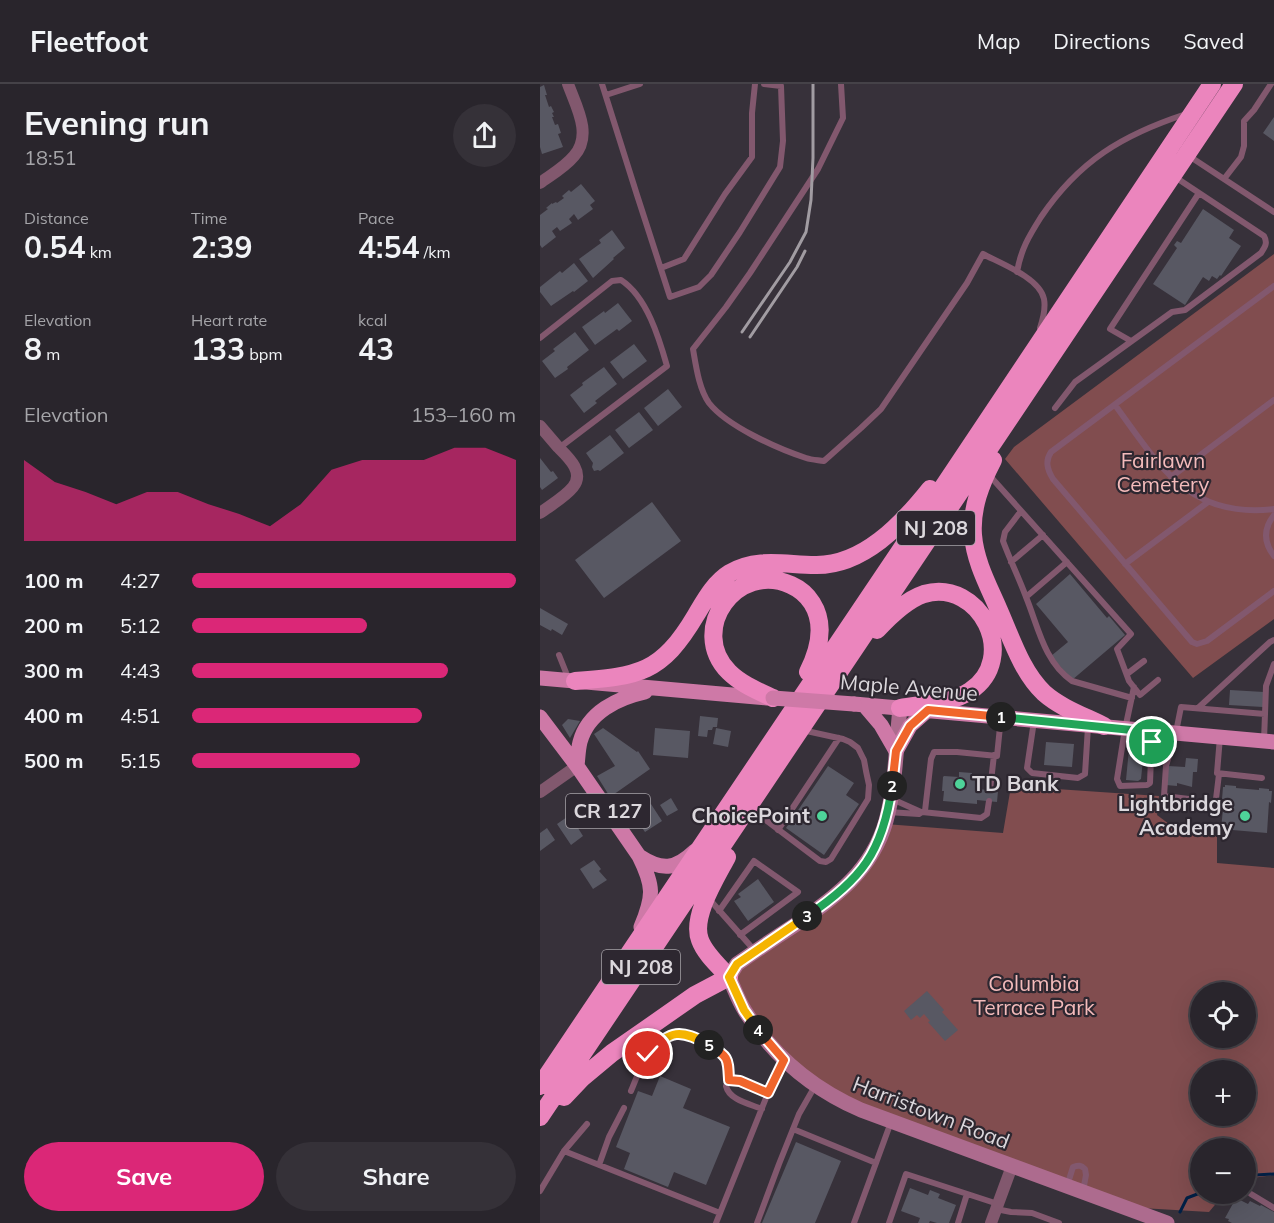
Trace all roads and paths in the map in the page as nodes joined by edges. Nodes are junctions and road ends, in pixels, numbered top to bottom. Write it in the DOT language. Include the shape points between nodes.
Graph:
graph roads {
  1 [pos="568,84"];
  2 [pos="603,84"];
  3 [pos="640,84"];
  4 [pos="754,84"];
  5 [pos="764,84"];
  6 [pos="841,84"];
  7 [pos="1212,84"];
  8 [pos="1234,84"];
  9 [pos="1271,84"];
  10 [pos="606,95"];
  11 [pos="1194,112"];
  12 [pos="1187,155"];
  13 [pos="1173,175"];
  14 [pos="1224,179"];
  15 [pos="540,183"];
  16 [pos="1199,193"];
  17 [pos="1274,212"];
  18 [pos="661,268"];
  19 [pos="1017,272"];
  20 [pos="1274,286"];
  21 [pos="1068,332"];
  22 [pos="540,338"];
  23 [pos="1131,341"];
  24 [pos="1035,349"];
  25 [pos="1002,398"];
  26 [pos="1274,400"];
  27 [pos="1115,405"];
  28 [pos="1055,408"];
  29 [pos="540,426"];
  30 [pos="559,448"];
  31 [pos="987,473"];
  32 [pos="1171,477"];
  33 [pos="1208,502"];
  34 [pos="1274,509"];
  35 [pos="1021,511"];
  36 [pos="540,513"];
  37 [pos="1274,515"];
  38 [pos="1043,535"];
  39 [pos="1274,556"];
  40 [pos="1011,562"];
  41 [pos="1067,562"];
  42 [pos="1125,564"];
  43 [pos="1274,591"];
  44 [pos="1026,597"];
  45 [pos="1274,640"];
  46 [pos="560,655"];
  47 [pos="1144,661"];
  48 [pos="1274,664"];
  49 [pos="1127,674"];
  50 [pos="540,678"];
  51 [pos="1158,680"];
  52 [pos="572,681"];
  53 [pos="1134,687"];
  54 [pos="658,689"];
  55 [pos="773,698"];
  56 [pos="1132,698"];
  57 [pos="859,705"];
  58 [pos="900,708"];
  59 [pos="1198,708"];
  60 [pos="928,710"];
  61 [pos="1265,714"];
  62 [pos="540,717"];
  63 [pos="1001,717"];
  64 [pos="1034,721"];
  65 [pos="1096,726"];
  66 [pos="803,727"];
  67 [pos="1125,729"];
  68 [pos="1152,732"];
  69 [pos="1176,732"];
  70 [pos="1220,737"];
  71 [pos="839,738"];
  72 [pos="1269,741"];
  73 [pos="771,742"];
  74 [pos="896,751"];
  75 [pos="994,755"];
  76 [pos="578,766"];
  77 [pos="1219,774"];
  78 [pos="1263,777"];
  79 [pos="990,790"];
  80 [pos="540,792"];
  81 [pos="1189,799"];
  82 [pos="1216,799"];
  83 [pos="989,801"];
  84 [pos="889,805"];
  85 [pos="746,813"];
  86 [pos="922,813"];
  87 [pos="778,830"];
  88 [pos="703,843"];
  89 [pos="639,856"];
  90 [pos="713,904"];
  91 [pos="740,934"];
  92 [pos="632,949"];
  93 [pos="755,951"];
  94 [pos="729,977"];
  95 [pos="561,1054"];
  96 [pos="784,1060"];
  97 [pos="540,1079"];
  98 [pos="729,1080"];
  99 [pos="540,1086"];
  100 [pos="816,1086"];
  101 [pos="631,1091"];
  102 [pos="768,1093"];
  103 [pos="624,1108"];
  104 [pos="762,1109"];
  105 [pos="540,1117"];
  106 [pos="891,1122"];
  107 [pos="587,1124"];
  108 [pos="540,1126"];
  109 [pos="793,1129"];
  110 [pos="564,1151"];
  111 [pos="876,1163"];
  112 [pos="599,1165"];
  113 [pos="1012,1166"];
  114 [pos="1067,1186"];
  115 [pos="540,1191"];
  116 [pos="1083,1192"];
  117 [pos="967,1194"];
  118 [pos="1256,1197"];
  119 [pos="997,1207"];
  120 [pos="1274,1208"];
  121 [pos="720,1213"];
  122 [pos="716,1223"];
  123 [pos="757,1223"];
  124 [pos="854,1223"];
  125 [pos="889,1223"];
  126 [pos="958,1223"];
  127 [pos="992,1223"];
  128 [pos="1059,1223"];
  129 [pos="1167,1223"];
  1 -- 15 [label="street" via="583,126 582,141 573,158"];
  2 -- 10 [label="lane"];
  3 -- 10 [label="lane"];
  4 -- 18 [label="lane" via="752,157 684,259"];
  5 -- 18 [label="lane" via="781,86 780,167 717,267 699,287 670,297"];
  6 -- 19 [label="lane" via="843,118 818,169 744,281 693,349 709,402 730,422 761,440 807,458 824,460 880,409 983,254"];
  7 -- 11 [label="highway, NJ 208"];
  8 -- 12 [label="highway, NJ 208"];
  9 -- 14 [label="lane" via="1244,122 1241,157"];
  10 -- 18 [label="lane"];
  11 -- 19 [label="lane" via="1136,133 1079,171 1028,237"];
  11 -- 24 [label="highway, NJ 208"];
  12 -- 13 [label="highway, NJ 208"];
  12 -- 14 [label="lane"];
  13 -- 16 [label="lane"];
  13 -- 21 [label="highway, NJ 208"];
  14 -- 17 [label="lane"];
  16 -- 23 [label="lane" via="1110,329"];
  16 -- 23 [label="lane" via="1264,236 1266,246 1185,310 1172,312"];
  19 -- 24 [label="lane" via="1038,288 1044,301"];
  20 -- 27 [label="lane"];
  21 -- 31 [label="highway"];
  21 -- 66 [label="highway, NJ 208"];
  22 -- 30 [label="lane" via="612,282 621,280 648,313 667,366"];
  23 -- 28 [label="lane" via="1075,382"];
  24 -- 25 [label="highway, NJ 208"];
  25 -- 52 [label="highway" via="926,495 866,550 828,565 758,563 744,567 717,584 681,639 657,663 627,675"];
  25 -- 73 [label="highway, NJ 208"];
  26 -- 32 [label="lane"];
  27 -- 32 [label="lane"];
  27 -- 42 [label="lane" via="1051,452 1047,468"];
  29 -- 30 [label="street"];
  30 -- 36 [label="street" via="576,470 575,485"];
  31 -- 35 [label="lane"];
  31 -- 65 [label="highway" via="973,518 975,551 1019,657 1046,695"];
  32 -- 33 [label="lane"];
  33 -- 34 [label="lane" via="1242,509"];
  33 -- 42 [label="lane"];
  35 -- 38 [label="lane"];
  35 -- 40 [label="lane" via="1003,541"];
  37 -- 39 [label="lane" via="1265,536"];
  38 -- 40 [label="lane"];
  38 -- 41 [label="lane"];
  40 -- 44 [label="lane"];
  41 -- 44 [label="lane"];
  41 -- 49 [label="lane" via="1131,634 1117,649"];
  42 -- 43 [label="lane" via="1197,644 1207,641"];
  44 -- 56 [label="lane" via="1048,656 1064,675 1072,681"];
  45 -- 59 [label="lane"];
  46 -- 52 [label="lane"];
  47 -- 49 [label="lane"];
  48 -- 61 [label="lane" via="1266,686"];
  49 -- 53 [label="lane"];
  50 -- 52 [label="main road, Maple Avenue"];
  51 -- 53 [label="lane" via="1140,695"];
  52 -- 54 [label="main road, Maple Avenue"];
  53 -- 56 [label="lane"];
  54 -- 55 [label="main road, Maple Avenue"];
  54 -- 76 [label="main road" via="622,699 601,711 584,730"];
  55 -- 57 [label="main road, Maple Avenue, bridge"];
  55 -- 73 [label="highway" via="730,673 714,641 721,606 738,588 760,580 798,588 816,609 820,622 818,650"];
  56 -- 67 [label="lane"];
  57 -- 58 [label="main road, Maple Avenue"];
  57 -- 74 [label="main road" via="881,725"];
  58 -- 60 [label="main road, Maple Avenue"];
  58 -- 66 [label="highway" via="957,698 985,676 991,664 992,638 973,605 937,592 903,606 869,640"];
  58 -- 74 [label="street"];
  59 -- 61 [label="lane"];
  59 -- 69 [label="lane" via="1181,707"];
  60 -- 63 [label="main road, Maple Avenue"];
  60 -- 74 [label="main road" via="910,726"];
  61 -- 72 [label="lane"];
  62 -- 76 [label="main road, CR 127"];
  63 -- 64 [label="main road, Maple Avenue"];
  63 -- 75 [label="lane" via="997,756"];
  64 -- 65 [label="main road, Maple Avenue"];
  64 -- 65 [label="lane" via="1027,768 1032,773 1078,778 1085,774"];
  65 -- 67 [label="main road, Maple Avenue"];
  66 -- 71 [label="lane"];
  66 -- 85 [label="highway, NJ 208"];
  67 -- 68 [label="main road, Maple Avenue"];
  67 -- 68 [label="lane" via="1117,779 1120,786 1150,783"];
  68 -- 69 [label="main road, Maple Avenue"];
  69 -- 70 [label="main road, Maple Avenue"];
  69 -- 81 [label="lane" via="1166,766 1164,796"];
  70 -- 72 [label="main road, Maple Avenue"];
  70 -- 77 [label="lane"];
  71 -- 87 [label="lane"];
  71 -- 87 [label="lane" via="858,748 869,785 868,800 831,859 820,861"];
  73 -- 88 [label="highway, NJ 208"];
  74 -- 84 [label="street"];
  75 -- 79 [label="lane"];
  75 -- 86 [label="lane" via="934,752"];
  76 -- 80 [label="street"];
  76 -- 89 [label="main road, CR 127"];
  77 -- 78 [label="lane"];
  77 -- 82 [label="lane"];
  83 -- 86 [label="lane" via="987,814 981,818"];
  84 -- 86 [label="lane"];
  84 -- 86 [label="lane"];
  84 -- 93 [label="street" via="877,843 856,876 825,904"];
  85 -- 87 [label="lane"];
  85 -- 90 [label="highway"];
  85 -- 105 [label="highway, NJ 208"];
  88 -- 89 [label="main road" via="685,860 666,867"];
  88 -- 92 [label="highway, NJ 208"];
  89 -- 92 [label="main road" via="651,893"];
  90 -- 91 [label="lane"];
  90 -- 91 [label="lane" via="754,861 798,892"];
  90 -- 94 [label="highway" via="699,915 698,933 705,950"];
  91 -- 93 [label="lane"];
  92 -- 95 [label="highway, NJ 208"];
  93 -- 94 [label="street" via="737,964"];
  94 -- 96 [label="street, Harristown Road" via="744,1010"];
  94 -- 108 [label="highway" via="695,996 596,1066"];
  95 -- 97 [label="highway"];
  95 -- 99 [label="highway, NJ 208"];
  96 -- 100 [label="street, Harristown Road"];
  96 -- 102 [label="lane"];
  98 -- 101 [label="lane" via="723,1054 683,1033 670,1035 648,1054"];
  98 -- 102 [label="lane"];
  98 -- 104 [label="lane" via="727,1091 733,1097"];
  100 -- 106 [label="street, Harristown Road" via="841,1102"];
  100 -- 109 [label="lane"];
  102 -- 104 [label="lane"];
  103 -- 112 [label="lane"];
  104 -- 121 [label="lane"];
  106 -- 111 [label="lane"];
  106 -- 113 [label="street, Harristown Road"];
  107 -- 110 [label="lane"];
  109 -- 111 [label="lane"];
  109 -- 123 [label="lane"];
  110 -- 112 [label="lane"];
  110 -- 115 [label="lane"];
  111 -- 124 [label="lane"];
  112 -- 121 [label="lane"];
  113 -- 114 [label="street, Harristown Road"];
  113 -- 119 [label="street"];
  114 -- 116 [label="street, Harristown Road"];
  114 -- 116 [label="lane" via="1074,1167 1082,1166 1086,1175"];
  116 -- 129 [label="street, Harristown Road"];
  117 -- 119 [label="lane"];
  117 -- 125 [label="lane" via="906,1174"];
  117 -- 126 [label="lane"];
  118 -- 120 [label="lane"];
  119 -- 127 [label="street"];
  119 -- 128 [label="lane"];
  121 -- 122 [label="lane"];
}
